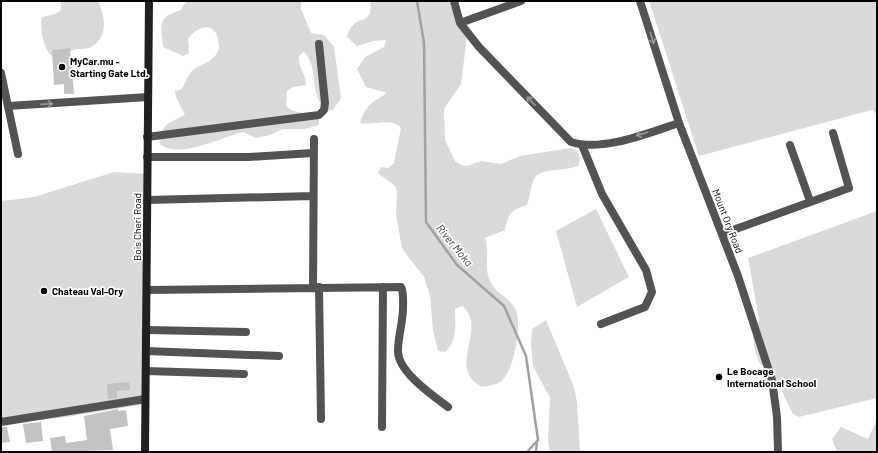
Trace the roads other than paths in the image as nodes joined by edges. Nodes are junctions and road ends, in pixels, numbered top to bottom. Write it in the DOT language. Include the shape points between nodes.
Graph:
graph roads {
  1 [pos="149,1"];
  2 [pos="454,1"];
  3 [pos="521,1"];
  4 [pos="640,1"];
  5 [pos="460,23"];
  6 [pos="319,44"];
  7 [pos="1,73"];
  8 [pos="148,97"];
  9 [pos="8,106"];
  10 [pos="679,123"];
  11 [pos="833,133"];
  12 [pos="147,137"];
  13 [pos="314,139"];
  14 [pos="582,145"];
  15 [pos="790,145"];
  16 [pos="312,153"];
  17 [pos="18,154"];
  18 [pos="147,157"];
  19 [pos="313,196"];
  20 [pos="147,200"];
  21 [pos="810,201"];
  22 [pos="722,234"];
  23 [pos="316,287"];
  24 [pos="383,287"];
  25 [pos="147,290"];
  26 [pos="601,324"];
  27 [pos="147,330"];
  28 [pos="246,332"];
  29 [pos="146,351"];
  30 [pos="279,356"];
  31 [pos="146,371"];
  32 [pos="244,374"];
  33 [pos="144,399"];
  34 [pos="448,407"];
  35 [pos="321,419"];
  36 [pos="1,422"];
  37 [pos="382,426"];
  38 [pos="145,452"];
  39 [pos="778,452"];
  1 -- 8 [label="main road, Bois Cheri Road"];
  2 -- 5 [label="street"];
  3 -- 5 [label="street"];
  4 -- 10 [label="street, Mount Ory Road, one-way"];
  14 -- 5 [label="street, one-way" via="571,142 479,47"];
  6 -- 12 [label="street" via="325,103 324,110 319,115"];
  7 -- 9 [label="street"];
  9 -- 8 [label="street, one-way"];
  8 -- 12 [label="main road, Bois Cheri Road"];
  9 -- 17 [label="street"];
  10 -- 14 [label="street, one-way" via="607,144"];
  10 -- 22 [label="street, Mount Ory Road"];
  11 -- 21 [label="street" via="850,188"];
  12 -- 18 [label="main road, Bois Cheri Road"];
  13 -- 16 [label="street"];
  14 -- 26 [label="street" via="602,194 646,270 652,292 645,307"];
  15 -- 21 [label="street"];
  16 -- 18 [label="street" via="249,157"];
  16 -- 19 [label="street"];
  18 -- 20 [label="main road, Bois Cheri Road"];
  19 -- 20 [label="street"];
  19 -- 23 [label="street"];
  20 -- 25 [label="main road, Bois Cheri Road"];
  21 -- 22 [label="street"];
  22 -- 39 [label="street, Mount Ory Road" via="772,380"];
  23 -- 24 [label="street"];
  23 -- 25 [label="street"];
  23 -- 35 [label="street"];
  24 -- 34 [label="street" via="402,289 403,322 398,350 401,363 409,374"];
  24 -- 37 [label="street"];
  25 -- 27 [label="main road, Bois Cheri Road"];
  27 -- 28 [label="street"];
  27 -- 29 [label="main road, Bois Cheri Road"];
  29 -- 30 [label="street"];
  29 -- 31 [label="main road, Bois Cheri Road"];
  31 -- 32 [label="street"];
  31 -- 33 [label="main road, Bois Cheri Road"];
  33 -- 36 [label="street"];
  33 -- 38 [label="main road, Bois Cheri Road"];
}
